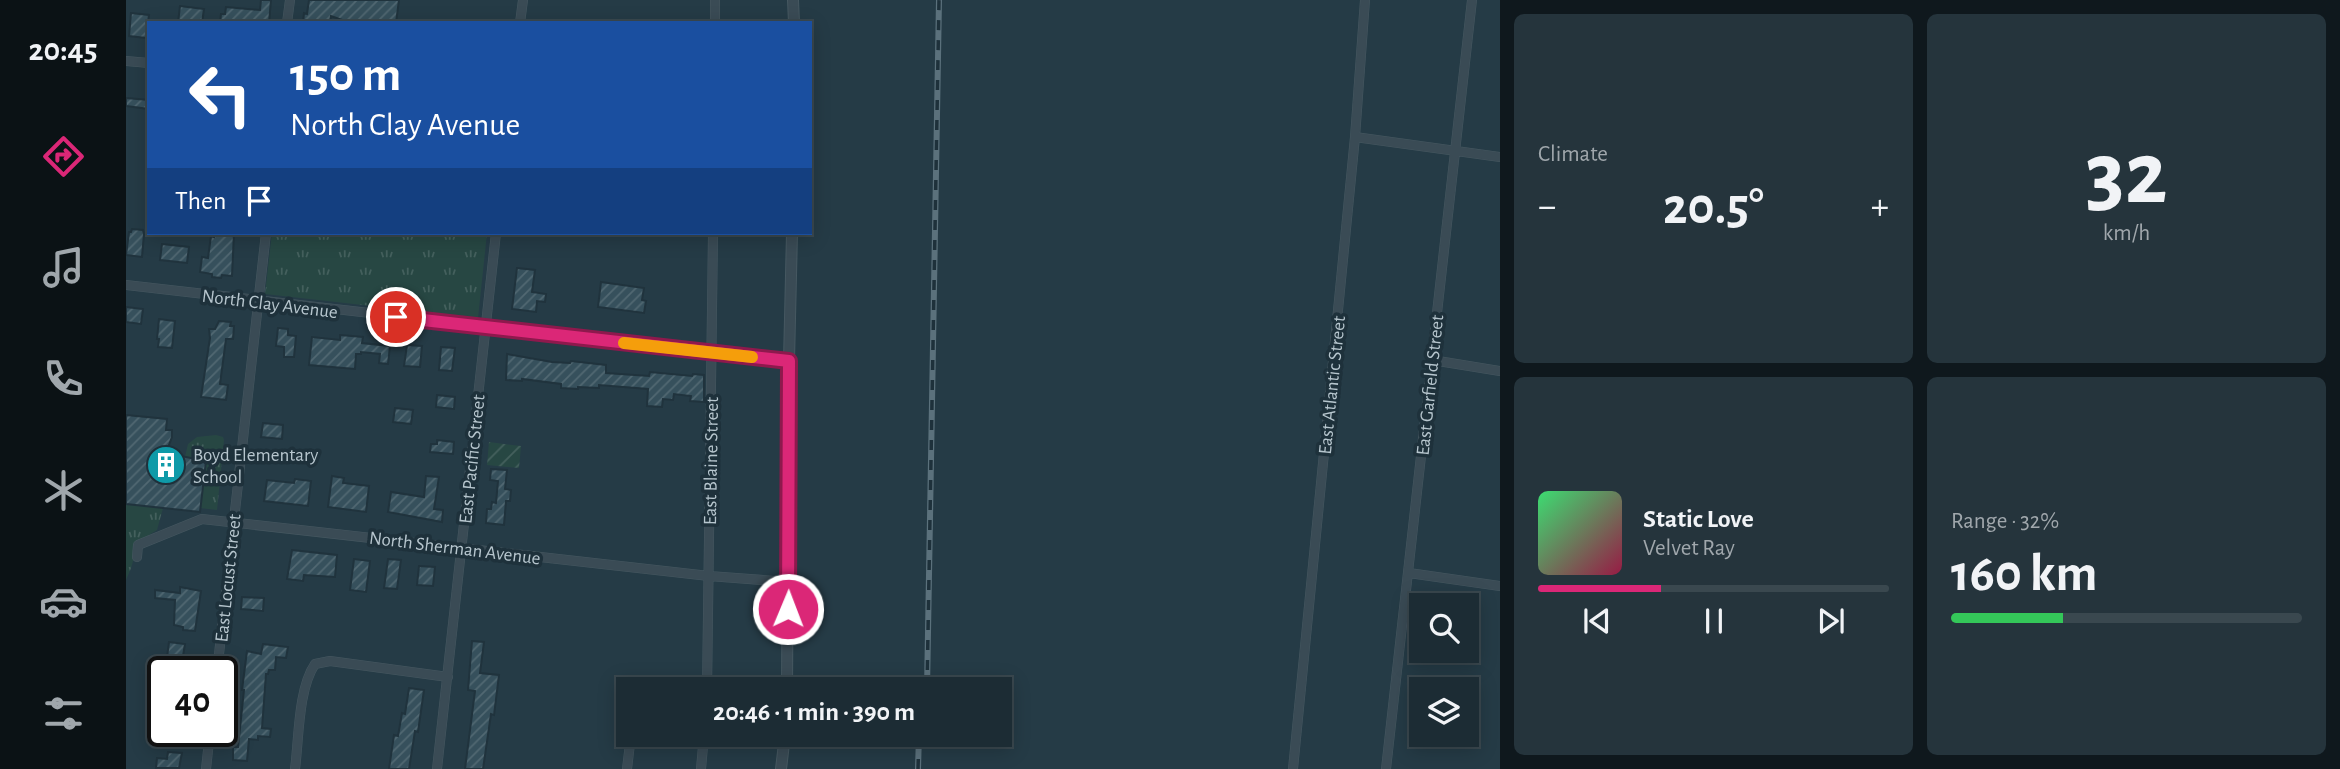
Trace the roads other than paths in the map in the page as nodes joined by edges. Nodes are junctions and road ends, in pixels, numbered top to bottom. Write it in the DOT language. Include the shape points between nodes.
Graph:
graph roads {
  1 [pos="290,0"];
  2 [pos="523,0"];
  3 [pos="715,0"];
  4 [pos="793,0"];
  5 [pos="1365,0"];
  6 [pos="1472,0"];
  7 [pos="287,21"];
  8 [pos="520,21"];
  9 [pos="715,21"];
  10 [pos="793,21"];
  11 [pos="126,61"];
  12 [pos="147,63"];
  13 [pos="1355,137"];
  14 [pos="1455,150"];
  15 [pos="1500,157"];
  16 [pos="266,235"];
  17 [pos="496,235"];
  18 [pos="713,235"];
  19 [pos="792,235"];
  20 [pos="126,285"];
  21 [pos="259,302"];
  22 [pos="486,327"];
  23 [pos="712,353"];
  24 [pos="1432,360"];
  25 [pos="789,361"];
  26 [pos="1500,370"];
  27 [pos="234,521"];
  28 [pos="461,548"];
  29 [pos="137,556"];
  30 [pos="1409,573"];
  31 [pos="709,576"];
  32 [pos="789,582"];
  33 [pos="1500,586"];
  34 [pos="219,656"];
  35 [pos="448,677"];
  36 [pos="707,677"];
  37 [pos="788,677"];
  38 [pos="208,747"];
  39 [pos="630,747"];
  40 [pos="703,747"];
  41 [pos="784,747"];
  42 [pos="206,769"];
  43 [pos="295,769"];
  44 [pos="437,769"];
  45 [pos="627,769"];
  46 [pos="701,769"];
  47 [pos="781,769"];
  48 [pos="1293,769"];
  49 [pos="1386,769"];
  1 -- 7 [label="street"];
  2 -- 8 [label="street"];
  3 -- 9 [label="street"];
  4 -- 10 [label="street"];
  5 -- 13 [label="street, East Atlantic Street"];
  6 -- 14 [label="street, East Garfield Street"];
  11 -- 12 [label="street"];
  13 -- 14 [label="street"];
  13 -- 48 [label="street, East Atlantic Street"];
  14 -- 15 [label="street"];
  14 -- 24 [label="street, East Garfield Street"];
  16 -- 21 [label="street, East Locust Street"];
  17 -- 22 [label="street, East Pacific Street"];
  18 -- 23 [label="street, East Blaine Street"];
  19 -- 25 [label="street"];
  20 -- 21 [label="street, North Clay Avenue"];
  21 -- 22 [label="street, North Clay Avenue"];
  21 -- 27 [label="street, East Locust Street"];
  22 -- 23 [label="street, North Clay Avenue"];
  22 -- 28 [label="street, East Pacific Street"];
  23 -- 25 [label="street, North Clay Avenue"];
  23 -- 31 [label="street, East Blaine Street"];
  24 -- 26 [label="street"];
  24 -- 30 [label="street, East Garfield Street"];
  25 -- 32 [label="street"];
  27 -- 28 [label="street, North Sherman Avenue"];
  27 -- 29 [label="street, North Sherman Avenue" via="202,519 138,545"];
  27 -- 34 [label="street, East Locust Street"];
  28 -- 31 [label="street, North Sherman Avenue"];
  28 -- 35 [label="street, East Pacific Street"];
  30 -- 33 [label="street"];
  30 -- 49 [label="street, East Garfield Street"];
  31 -- 32 [label="street, North Sherman Avenue"];
  31 -- 36 [label="street, East Blaine Street"];
  32 -- 37 [label="street"];
  35 -- 43 [label="street" via="330,661 315,664 303,696"];
  35 -- 44 [label="street, East Pacific Street"];
  38 -- 42 [label="street"];
  39 -- 45 [label="street"];
  40 -- 46 [label="street"];
  41 -- 47 [label="street"];
}
